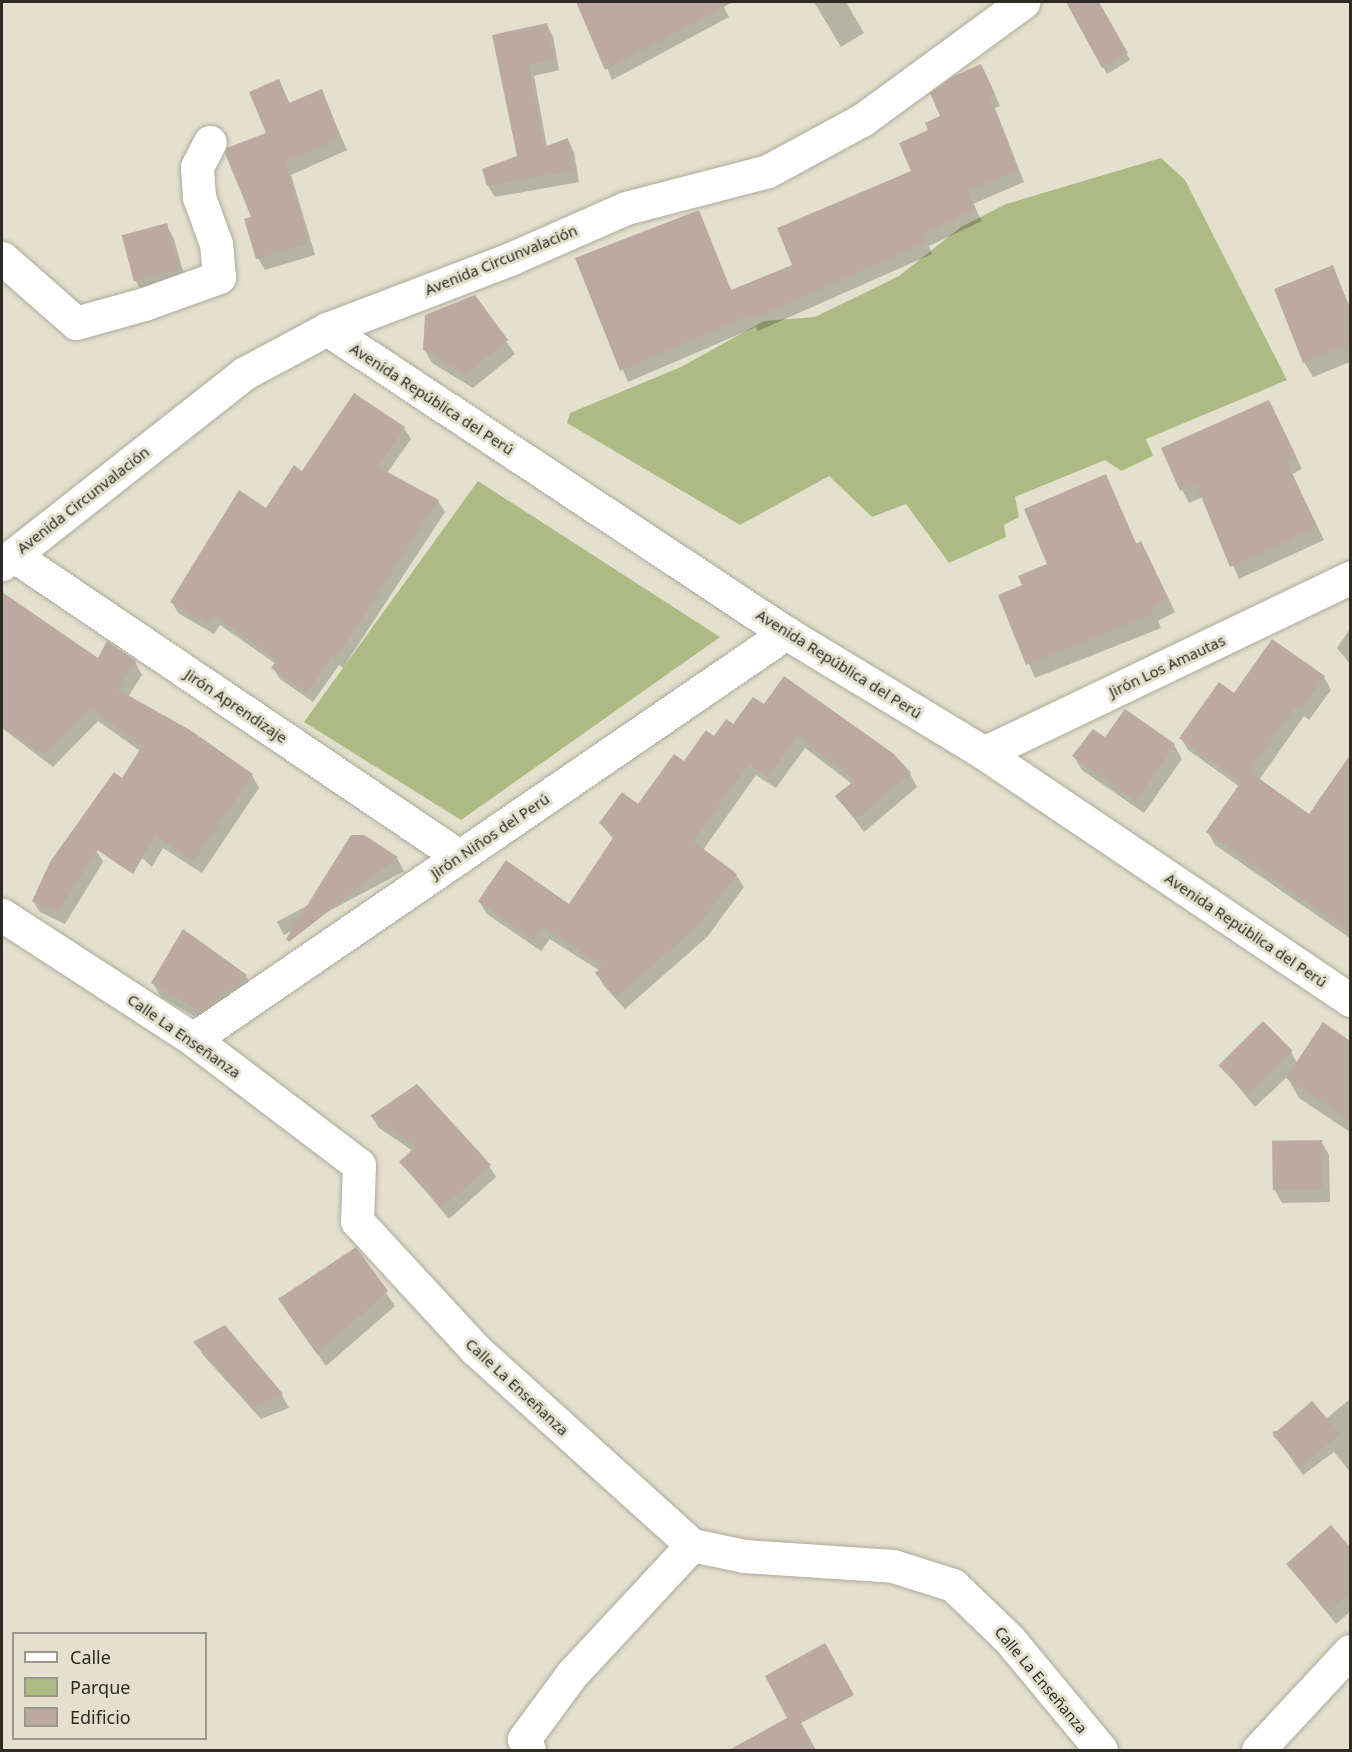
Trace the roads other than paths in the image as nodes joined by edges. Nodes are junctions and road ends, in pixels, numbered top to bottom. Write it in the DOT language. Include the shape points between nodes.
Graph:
graph roads {
  1 [pos="1023,2"];
  2 [pos="210,142"];
  3 [pos="2,258"];
  4 [pos="327,329"];
  5 [pos="7,559"];
  6 [pos="1350,578"];
  7 [pos="786,633"];
  8 [pos="984,753"];
  9 [pos="460,857"];
  10 [pos="2,915"];
  11 [pos="1350,1000"];
  12 [pos="193,1039"];
  13 [pos="692,1545"];
  14 [pos="1350,1651"];
  15 [pos="529,1750"];
  16 [pos="1101,1750"];
  17 [pos="1258,1750"];
  1 -- 4 [label="street, Avenida Circunvalación" via="862,120 768,171 626,208 510,259"];
  2 -- 3 [label="street" via="197,167 199,196 216,244 219,277 76,323"];
  4 -- 5 [label="street, Avenida Circunvalación" via="245,373"];
  4 -- 7 [label="street, Avenida República del Perú"];
  5 -- 9 [label="street, Jirón Aprendizaje"];
  6 -- 8 [label="street, Jirón Los Amautas"];
  7 -- 8 [label="street, Avenida República del Perú"];
  7 -- 9 [label="street, Jirón Niños del Perú"];
  8 -- 11 [label="street, Avenida República del Perú"];
  9 -- 12 [label="street, Jirón Niños del Perú"];
  10 -- 12 [label="street, Calle La Enseñanza"];
  12 -- 13 [label="street, Calle La Enseñanza" via="359,1165 357,1221 475,1349"];
  13 -- 15 [label="street" via="572,1674 524,1739"];
  13 -- 16 [label="street, Calle La Enseñanza" via="744,1556 893,1566 953,1585 1009,1639"];
  14 -- 17 [label="street"];
}
